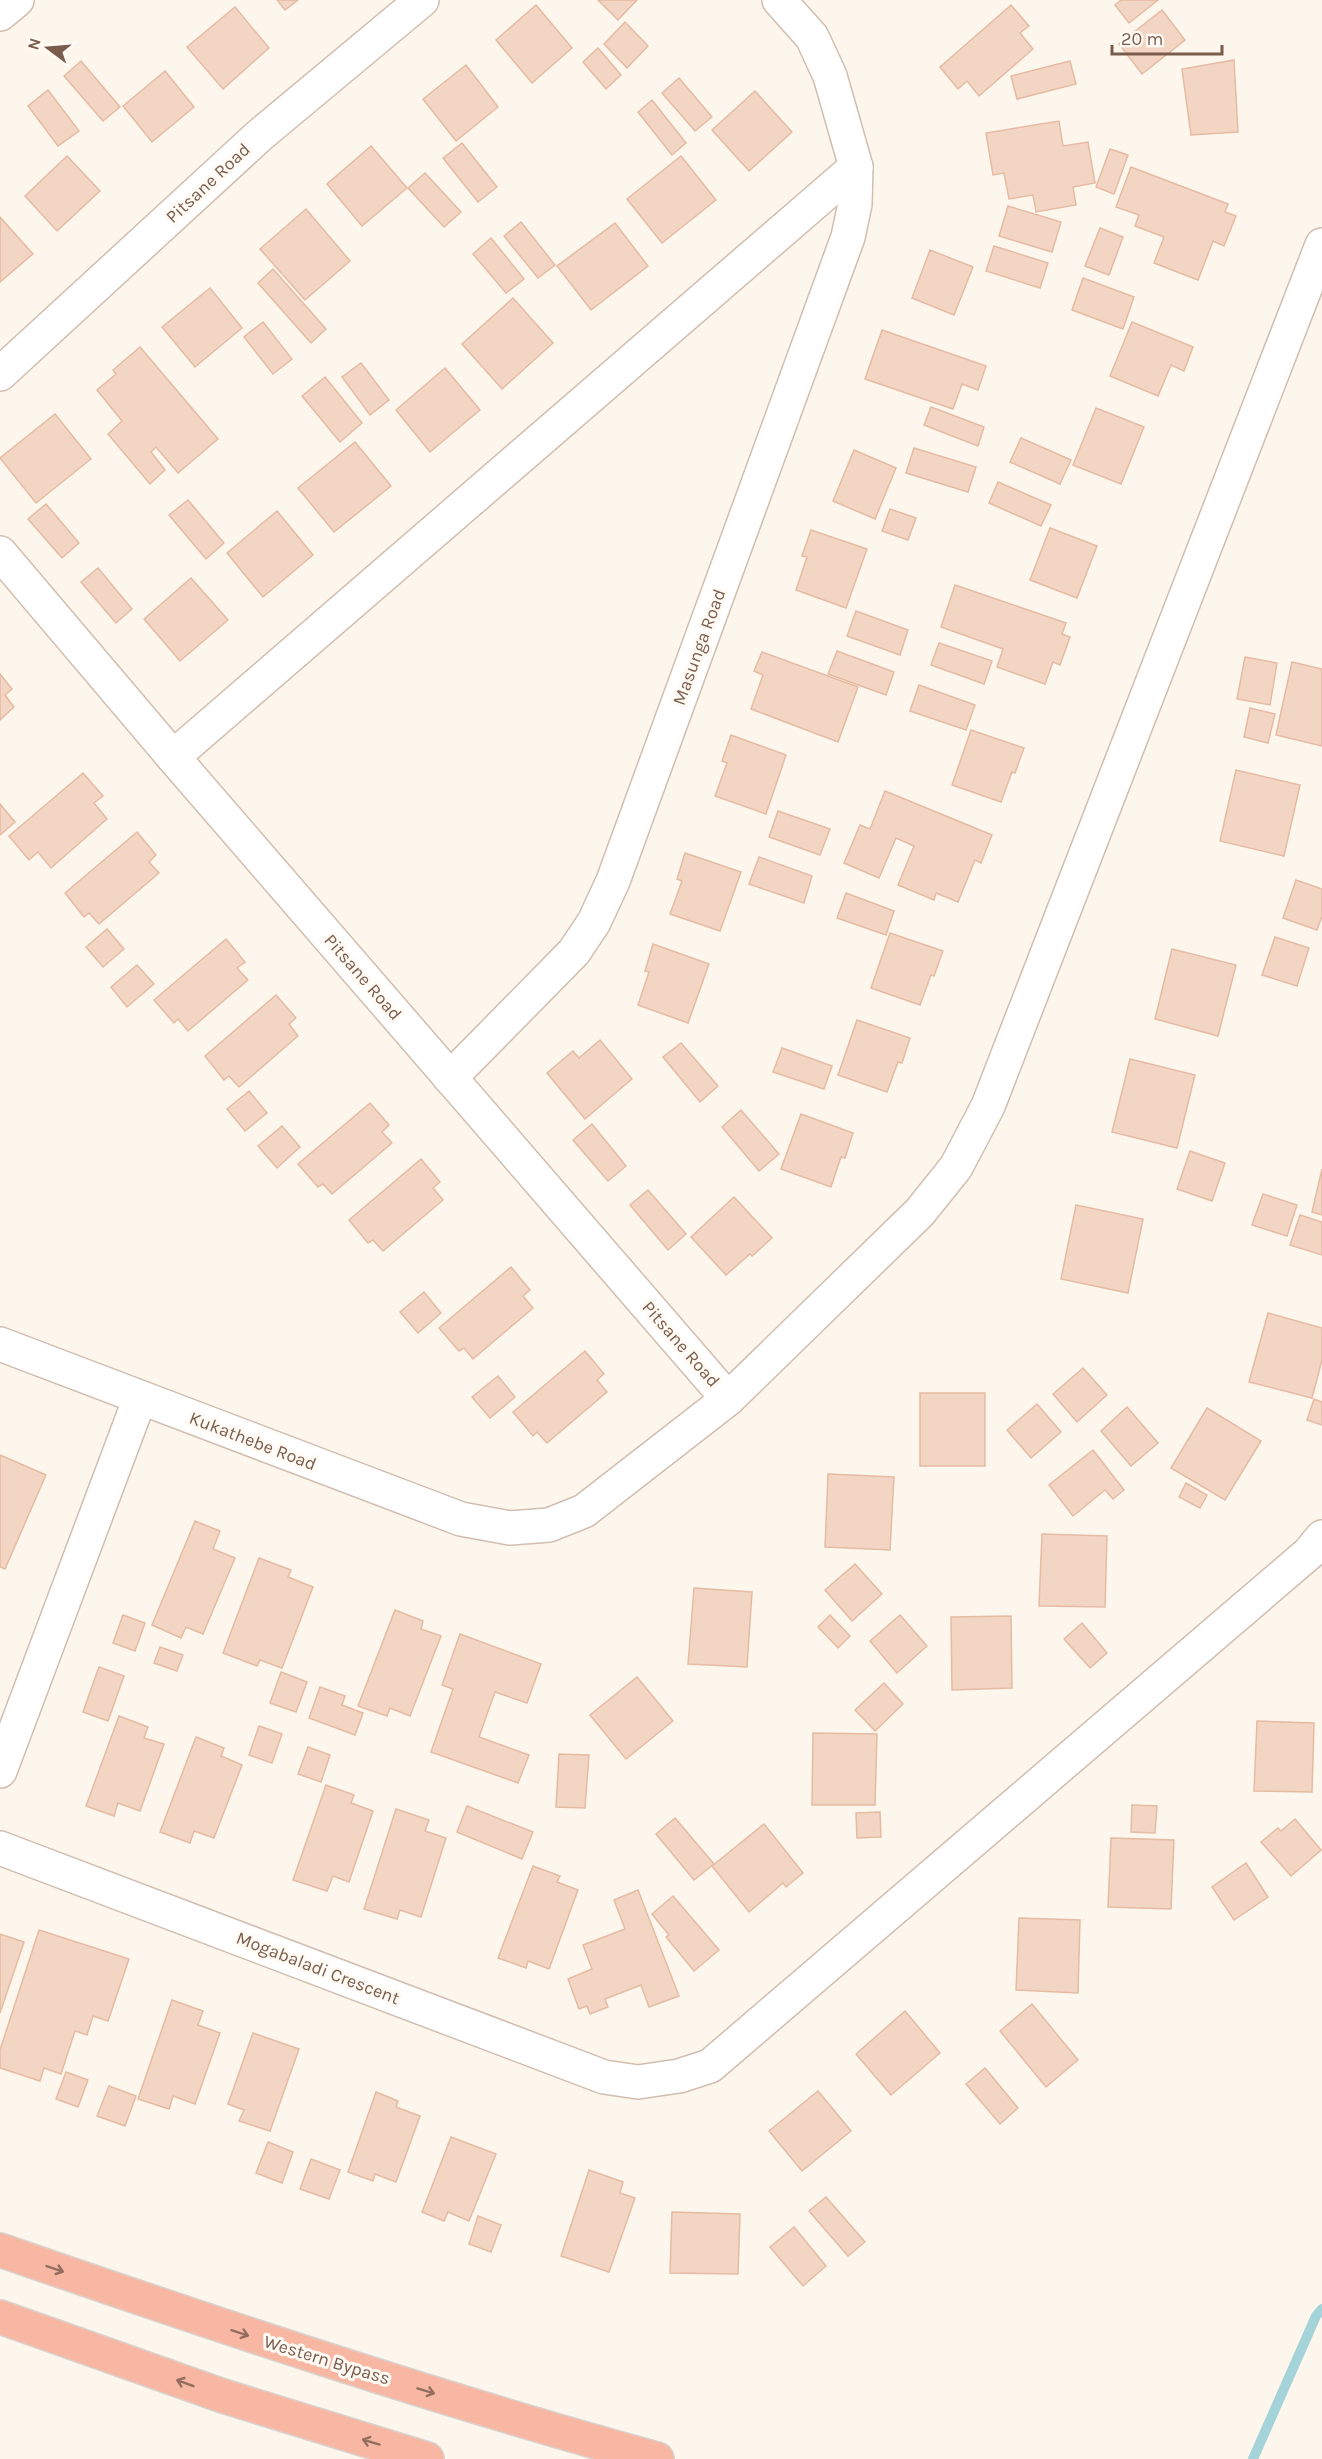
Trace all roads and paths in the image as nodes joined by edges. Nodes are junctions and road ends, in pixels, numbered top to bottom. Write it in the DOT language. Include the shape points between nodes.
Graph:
graph roads {
  1 [pos="17,0"];
  2 [pos="422,0"];
  3 [pos="779,0"];
  4 [pos="0,15"];
  5 [pos="856,167"];
  6 [pos="1322,245"];
  7 [pos="0,374"];
  8 [pos="0,553"];
  9 [pos="173,757"];
  10 [pos="450,1078"];
  11 [pos="0,1344"];
  12 [pos="141,1398"];
  13 [pos="729,1399"];
  14 [pos="1322,1537"];
  15 [pos="0,1771"];
  16 [pos="0,1848"];
  17 [pos="0,2250"];
  18 [pos="0,2317"];
  19 [pos="427,2459"];
  20 [pos="657,2459"];
  1 -- 4 [label="street"];
  2 -- 7 [label="street, Pitsane Road" via="260,135"];
  3 -- 5 [label="street, Masunga Road" via="812,37"];
  5 -- 9 [label="street"];
  5 -- 10 [label="street, Masunga Road" via="855,204 848,237 613,881 594,922 574,952"];
  6 -- 13 [label="street, Kukathebe Road" via="988,1106 956,1167 920,1212"];
  8 -- 9 [label="street, Pitsane Road"];
  9 -- 10 [label="street, Pitsane Road"];
  10 -- 13 [label="street, Pitsane Road"];
  11 -- 12 [label="street, Kukathebe Road"];
  12 -- 13 [label="street, Kukathebe Road" via="461,1519 510,1528 549,1525 584,1511"];
  12 -- 15 [label="street"];
  14 -- 16 [label="street, Mogabaladi Crescent" via="1309,1553 710,2066 679,2076 638,2082 604,2077"];
  17 -- 20 [label="highway, Western Bypass, one-way" via="241,2333"];
  19 -- 18 [label="highway, one-way" via="223,2397"];
}
